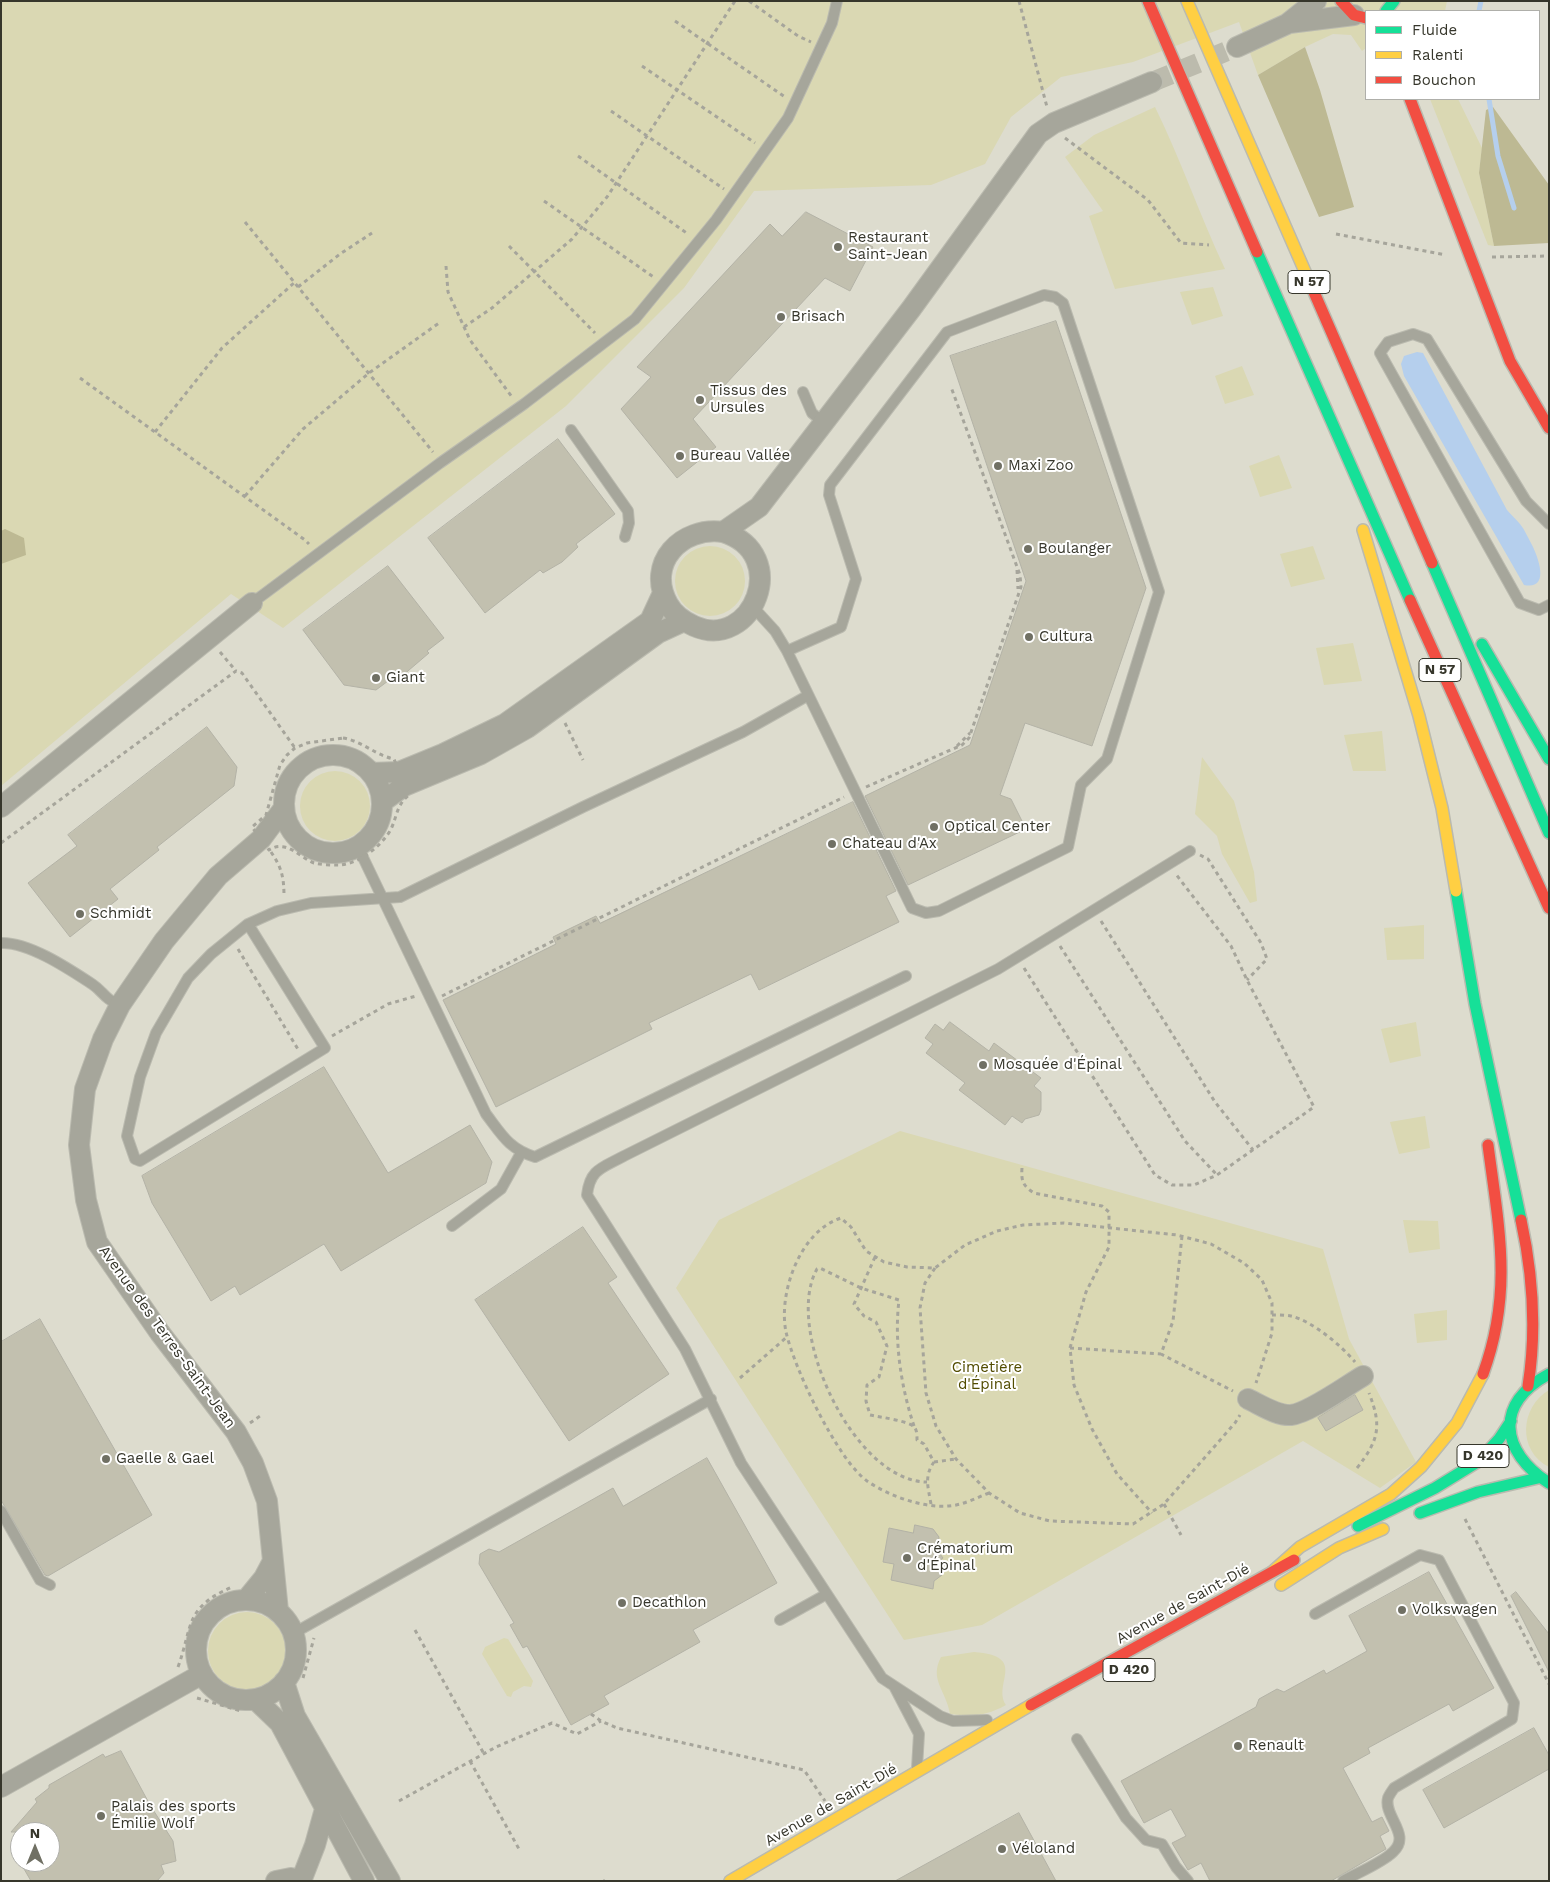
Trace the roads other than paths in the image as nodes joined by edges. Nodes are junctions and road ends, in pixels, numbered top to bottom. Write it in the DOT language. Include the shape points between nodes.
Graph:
graph roads {
  1 [pos="837,1"];
  2 [pos="1148,1"];
  3 [pos="1187,1"];
  4 [pos="1316,1"];
  5 [pos="1358,15"];
  6 [pos="1287,24"];
  7 [pos="1237,47"];
  8 [pos="1152,82"];
  9 [pos="1410,100"];
  10 [pos="803,392"];
  11 [pos="823,422"];
  12 [pos="1549,428"];
  13 [pos="571,430"];
  14 [pos="1334,430"];
  15 [pos="758,507"];
  16 [pos="1549,524"];
  17 [pos="723,532"];
  18 [pos="625,537"];
  19 [pos="750,548"];
  20 [pos="1430,563"];
  21 [pos="663,593"];
  22 [pos="252,603"];
  23 [pos="1549,605"];
  24 [pos="753,607"];
  25 [pos="684,621"];
  26 [pos="787,651"];
  27 [pos="807,696"];
  28 [pos="1549,758"];
  29 [pos="371,773"];
  30 [pos="401,779"];
  31 [pos="382,802"];
  32 [pos="1,807"];
  33 [pos="284,808"];
  34 [pos="1549,833"];
  35 [pos="294,835"];
  36 [pos="265,845"];
  37 [pos="1190,851"];
  38 [pos="360,852"];
  39 [pos="384,899"];
  40 [pos="1549,908"];
  41 [pos="248,924"];
  42 [pos="1,943"];
  43 [pos="906,976"];
  44 [pos="1475,1004"];
  45 [pos="120,1005"];
  46 [pos="1482,1091"];
  47 [pos="1485,1129"];
  48 [pos="521,1153"];
  49 [pos="452,1226"];
  50 [pos="1549,1374"];
  51 [pos="1363,1376"];
  52 [pos="1528,1386"];
  53 [pos="711,1399"];
  54 [pos="1248,1399"];
  55 [pos="1511,1421"];
  56 [pos="1544,1481"];
  57 [pos="1,1511"];
  58 [pos="1409,1518"];
  59 [pos="1392,1525"];
  60 [pos="273,1561"];
  61 [pos="1272,1572"];
  62 [pos="50,1585"];
  63 [pos="1268,1591"];
  64 [pos="243,1592"];
  65 [pos="826,1595"];
  66 [pos="278,1611"];
  67 [pos="1315,1614"];
  68 [pos="780,1620"];
  69 [pos="302,1629"];
  70 [pos="202,1674"];
  71 [pos="291,1684"];
  72 [pos="894,1688"];
  73 [pos="1048,1695"];
  74 [pos="252,1706"];
  75 [pos="1077,1739"];
  76 [pos="916,1773"];
  77 [pos="1,1787"];
  78 [pos="325,1809"];
  79 [pos="276,1881"];
  80 [pos="301,1881"];
  81 [pos="364,1881"];
  82 [pos="390,1881"];
  83 [pos="730,1881"];
  84 [pos="1188,1881"];
  85 [pos="1342,1881"];
  1 -- 22 [label="lane" via="832,23 788,118 699,242 635,320"];
  2 -- 14 [label="main road, N 57"];
  3 -- 20 [label="main road, N 57"];
  4 -- 6 [label="street"];
  5 -- 6 [label="street" via="1337,15"];
  6 -- 7 [label="street"];
  8 -- 11 [label="street" via="1054,123 1038,134 911,309"];
  9 -- 12 [label="main road" via="1510,361"];
  10 -- 11 [label="lane" via="812,413"];
  11 -- 15 [label="street"];
  13 -- 18 [label="lane" via="628,511"];
  14 -- 40 [label="main road, N 57"];
  14 -- 44 [label="main road" via="1419,716 1442,808"];
  15 -- 17 [label="street"];
  15 -- 19 [label="street"];
  16 -- 23 [label="lane" via="1526,501 1427,339 1413,334 1388,342 1380,353 1520,603 1539,610"];
  17 -- 19 [label="street" via="742,540"];
  17 -- 21 [label="street" via="698,532 676,545 663,567"];
  19 -- 24 [label="street" via="758,562 761,577"];
  20 -- 28 [label="main road" via="1474,630"];
  20 -- 34 [label="main road, N 57"];
  21 -- 25 [label="street" via="668,604"];
  21 -- 30 [label="street" via="650,621 505,724"];
  22 -- 32 [label="street"];
  24 -- 25 [label="street" via="742,618 721,628 698,627"];
  24 -- 26 [label="lane" via="775,631"];
  25 -- 30 [label="street" via="658,633 528,728 481,754"];
  26 -- 27 [label="lane"];
  26 -- 27 [label="lane" via="842,627 856,579 829,495 830,486 947,332 1044,295 1063,303 1159,592 1107,759 1081,785 1068,847 938,911 926,913 912,908"];
  27 -- 39 [label="lane" via="743,732 400,898"];
  29 -- 30 [label="street"];
  29 -- 31 [label="street"];
  29 -- 33 [label="street" via="358,762 343,756 314,759 293,775 287,787"];
  30 -- 31 [label="street"];
  31 -- 38 [label="street" via="376,828"];
  33 -- 35 [label="street"];
  33 -- 36 [label="street, Avenue des Terres-Saint-Jean"];
  35 -- 36 [label="street"];
  35 -- 38 [label="street" via="304,844 324,852"];
  36 -- 45 [label="street, Avenue des Terres-Saint-Jean" via="218,876 164,941"];
  37 -- 53 [label="lane" via="998,969 624,1156 598,1170 588,1180 587,1195 598,1215 685,1349"];
  38 -- 39 [label="lane"];
  39 -- 41 [label="lane" via="310,903 284,909"];
  39 -- 48 [label="lane" via="486,1114 509,1145"];
  41 -- 41 [label="lane" via="325,1048 140,1161 135,1159 127,1136 140,1077 156,1032 188,978"];
  42 -- 45 [label="lane" via="35,951 95,986 107,1000"];
  43 -- 48 [label="lane" via="535,1158"];
  44 -- 46 [label="main road"];
  44 -- 52 [label="main road" via="1530,1263 1534,1301 1533,1363"];
  45 -- 60 [label="street, Avenue des Terres-Saint-Jean" via="84,1089 79,1145 86,1200 98,1242 111,1264 236,1432 253,1463 267,1501"];
  47 -- 61 [label="main road" via="1500,1235 1502,1292 1494,1339 1474,1394 1440,1448 1401,1486 1302,1545"];
  48 -- 49 [label="lane" via="501,1189"];
  50 -- 52 [label="main road"];
  51 -- 54 [label="street" via="1292,1415 1278,1413"];
  52 -- 55 [label="main road" via="1516,1402"];
  53 -- 65 [label="lane" via="741,1463"];
  53 -- 69 [label="lane"];
  55 -- 56 [label="main road" via="1512,1441 1519,1460"];
  55 -- 61 [label="main road, Avenue de Saint-Dié / D 420" via="1500,1439 1479,1461 1435,1488"];
  56 -- 58 [label="main road, D 420" via="1519,1481 1453,1499"];
  57 -- 62 [label="lane" via="40,1580"];
  59 -- 63 [label="main road, Avenue de Saint-Dié" via="1339,1548"];
  60 -- 64 [label="street" via="264,1578"];
  60 -- 66 [label="street, Avenue des Terres-Saint-Jean"];
  61 -- 73 [label="main road, Avenue de Saint-Dié / D 420"];
  64 -- 66 [label="street"];
  64 -- 70 [label="street" via="207,1619 200,1631 196,1646"];
  65 -- 68 [label="lane"];
  65 -- 72 [label="lane" via="882,1678"];
  66 -- 69 [label="street" via="287,1621"];
  67 -- 85 [label="lane" via="1420,1555 1438,1560 1514,1702 1512,1719 1394,1788 1388,1798 1399,1832 1394,1852"];
  69 -- 71 [label="street"];
  70 -- 74 [label="street" via="225,1695"];
  70 -- 77 [label="street"];
  71 -- 74 [label="street"];
  71 -- 82 [label="street" via="294,1716"];
  72 -- 73 [label="lane" via="940,1716 972,1722 990,1720 1023,1703"];
  72 -- 76 [label="lane" via="919,1734"];
  73 -- 76 [label="main road, Avenue de Saint-Dié / D 420"];
  74 -- 78 [label="street" via="280,1723"];
  75 -- 84 [label="lane" via="1126,1818 1146,1840 1162,1844"];
  76 -- 83 [label="main road, Avenue de Saint-Dié / D 420"];
  78 -- 80 [label="street"];
  78 -- 81 [label="street"];
  79 -- 80 [label="street" via="291,1878"];
}
